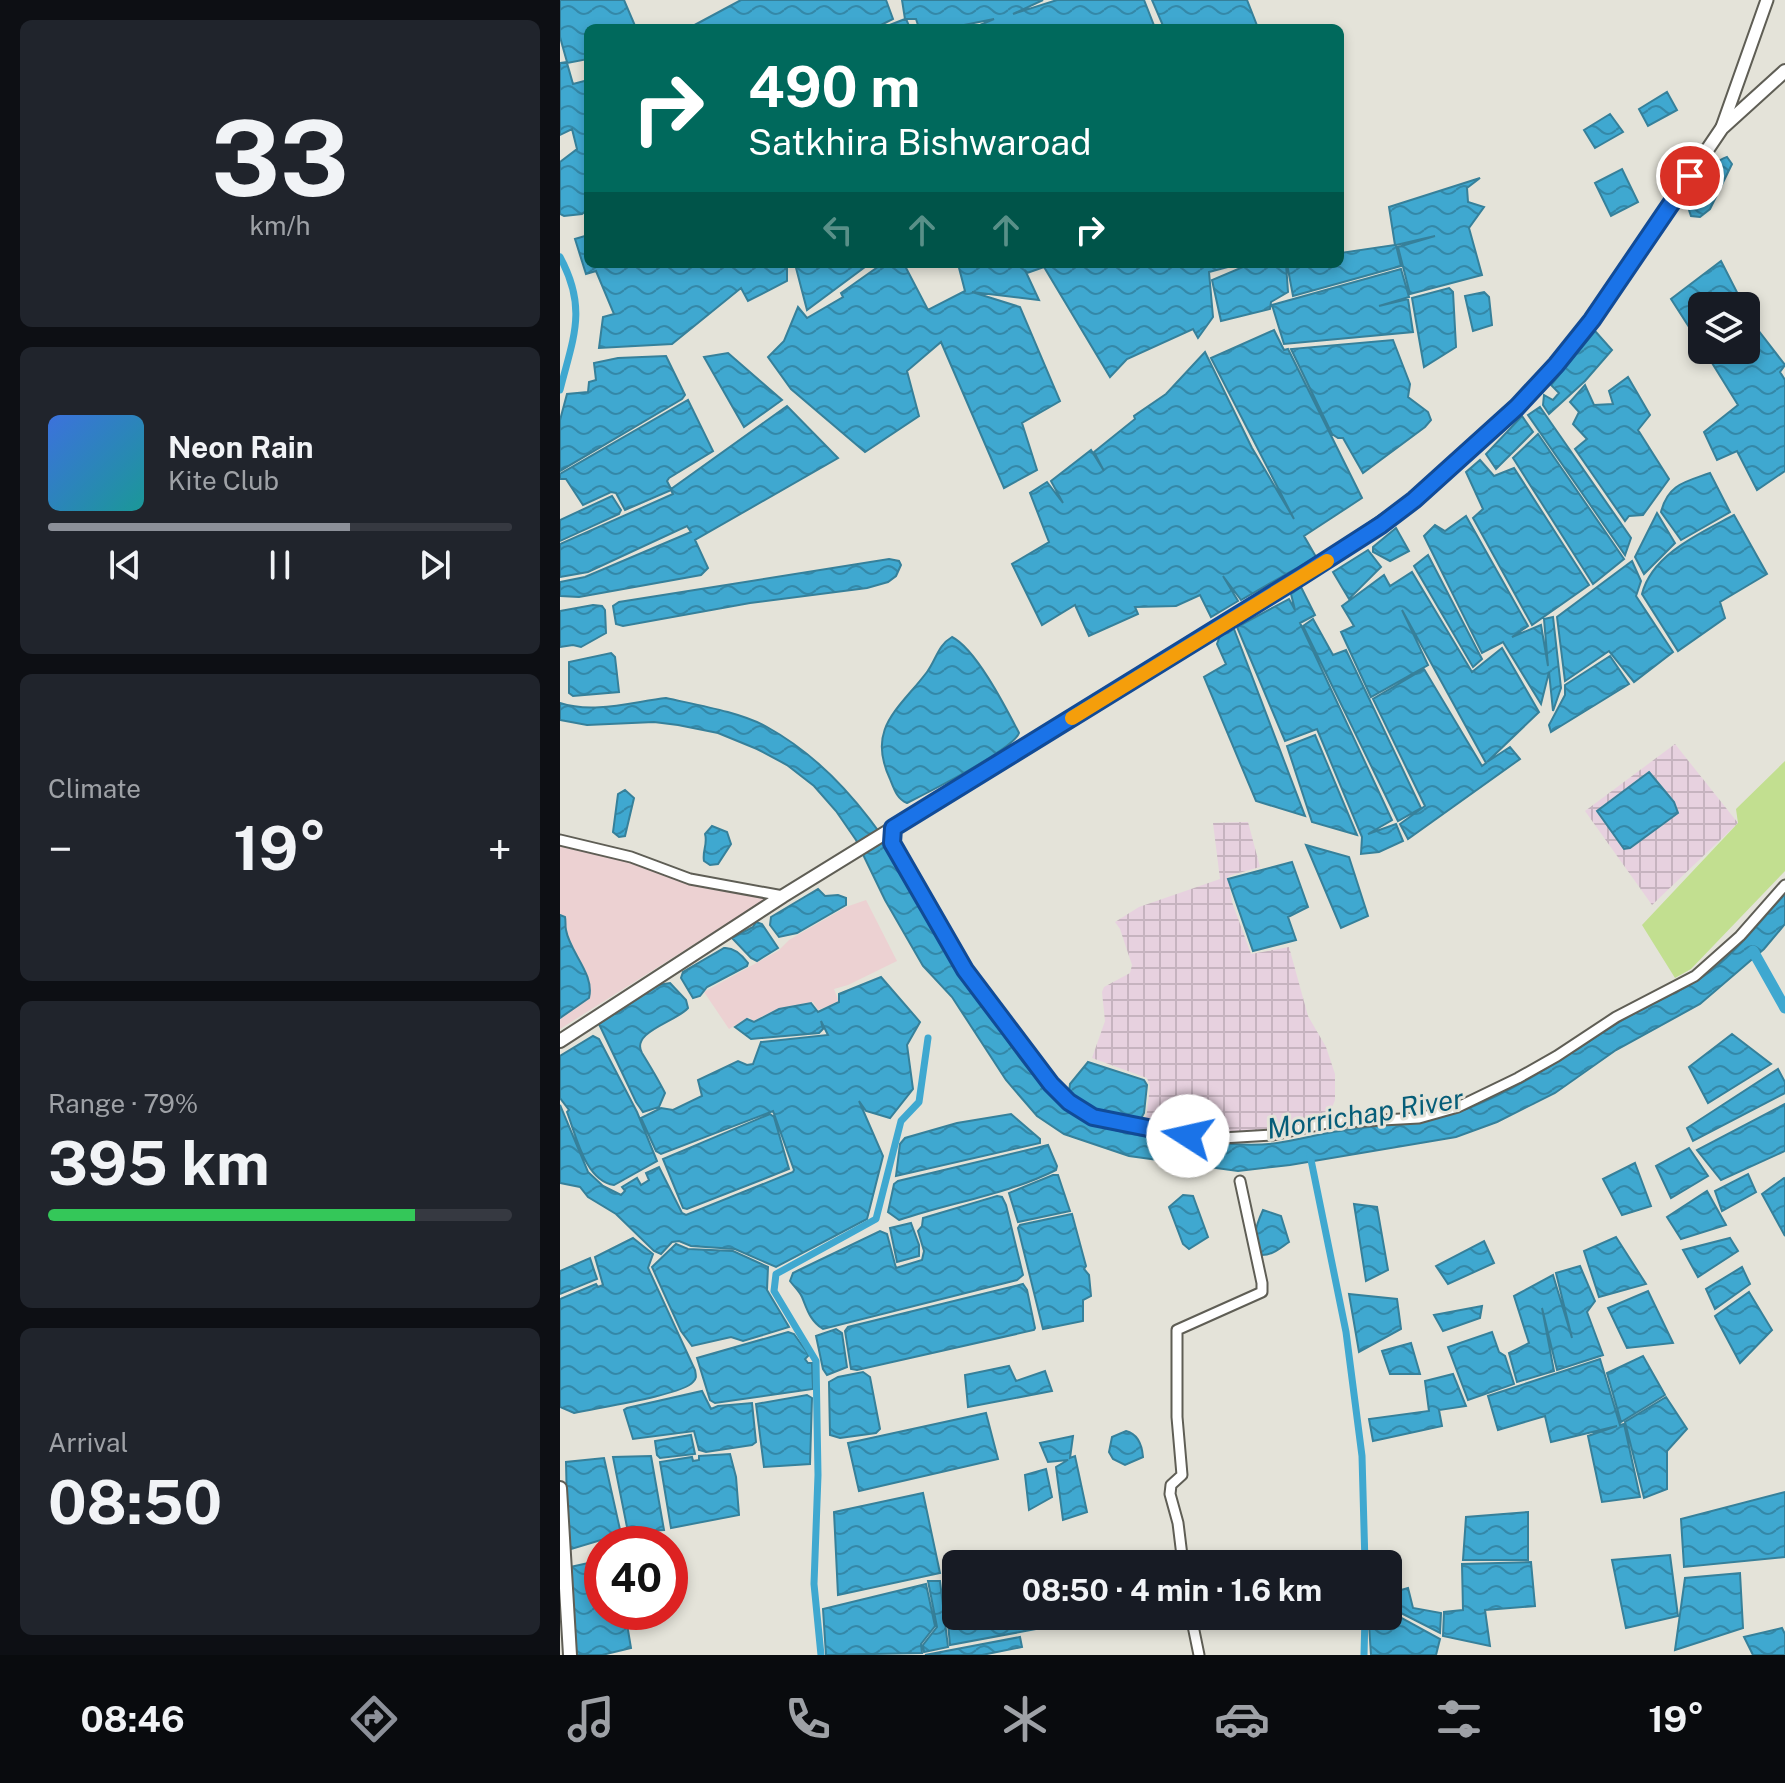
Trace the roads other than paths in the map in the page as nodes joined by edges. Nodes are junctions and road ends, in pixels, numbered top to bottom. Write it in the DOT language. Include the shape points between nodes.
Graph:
graph roads {
  1 [pos="1767,0"];
  2 [pos="1785,71"];
  3 [pos="1722,128"];
  4 [pos="891,829"];
  5 [pos="560,840"];
  6 [pos="1785,885"];
  7 [pos="783,896"];
  8 [pos="560,1041"];
  9 [pos="1240,1181"];
  10 [pos="560,1488"];
  11 [pos="1181,1550"];
  12 [pos="1194,1630"];
  13 [pos="570,1655"];
  14 [pos="1199,1655"];
  1 -- 3 [label="main road"];
  2 -- 3 [label="highway"];
  3 -- 4 [label="highway" via="1556,365 1424,491 1309,572"];
  4 -- 6 [label="street" via="892,843 965,970 1069,1102 1093,1117 1200,1136 1273,1135 1327,1123 1419,1118 1458,1107 1695,976"];
  4 -- 7 [label="highway"];
  5 -- 7 [label="street" via="631,857 690,879"];
  7 -- 8 [label="highway"];
  9 -- 11 [label="street" via="1262,1292 1177,1330 1182,1475 1170,1494"];
  10 -- 13 [label="highway"];
  12 -- 14 [label="street"];
}
